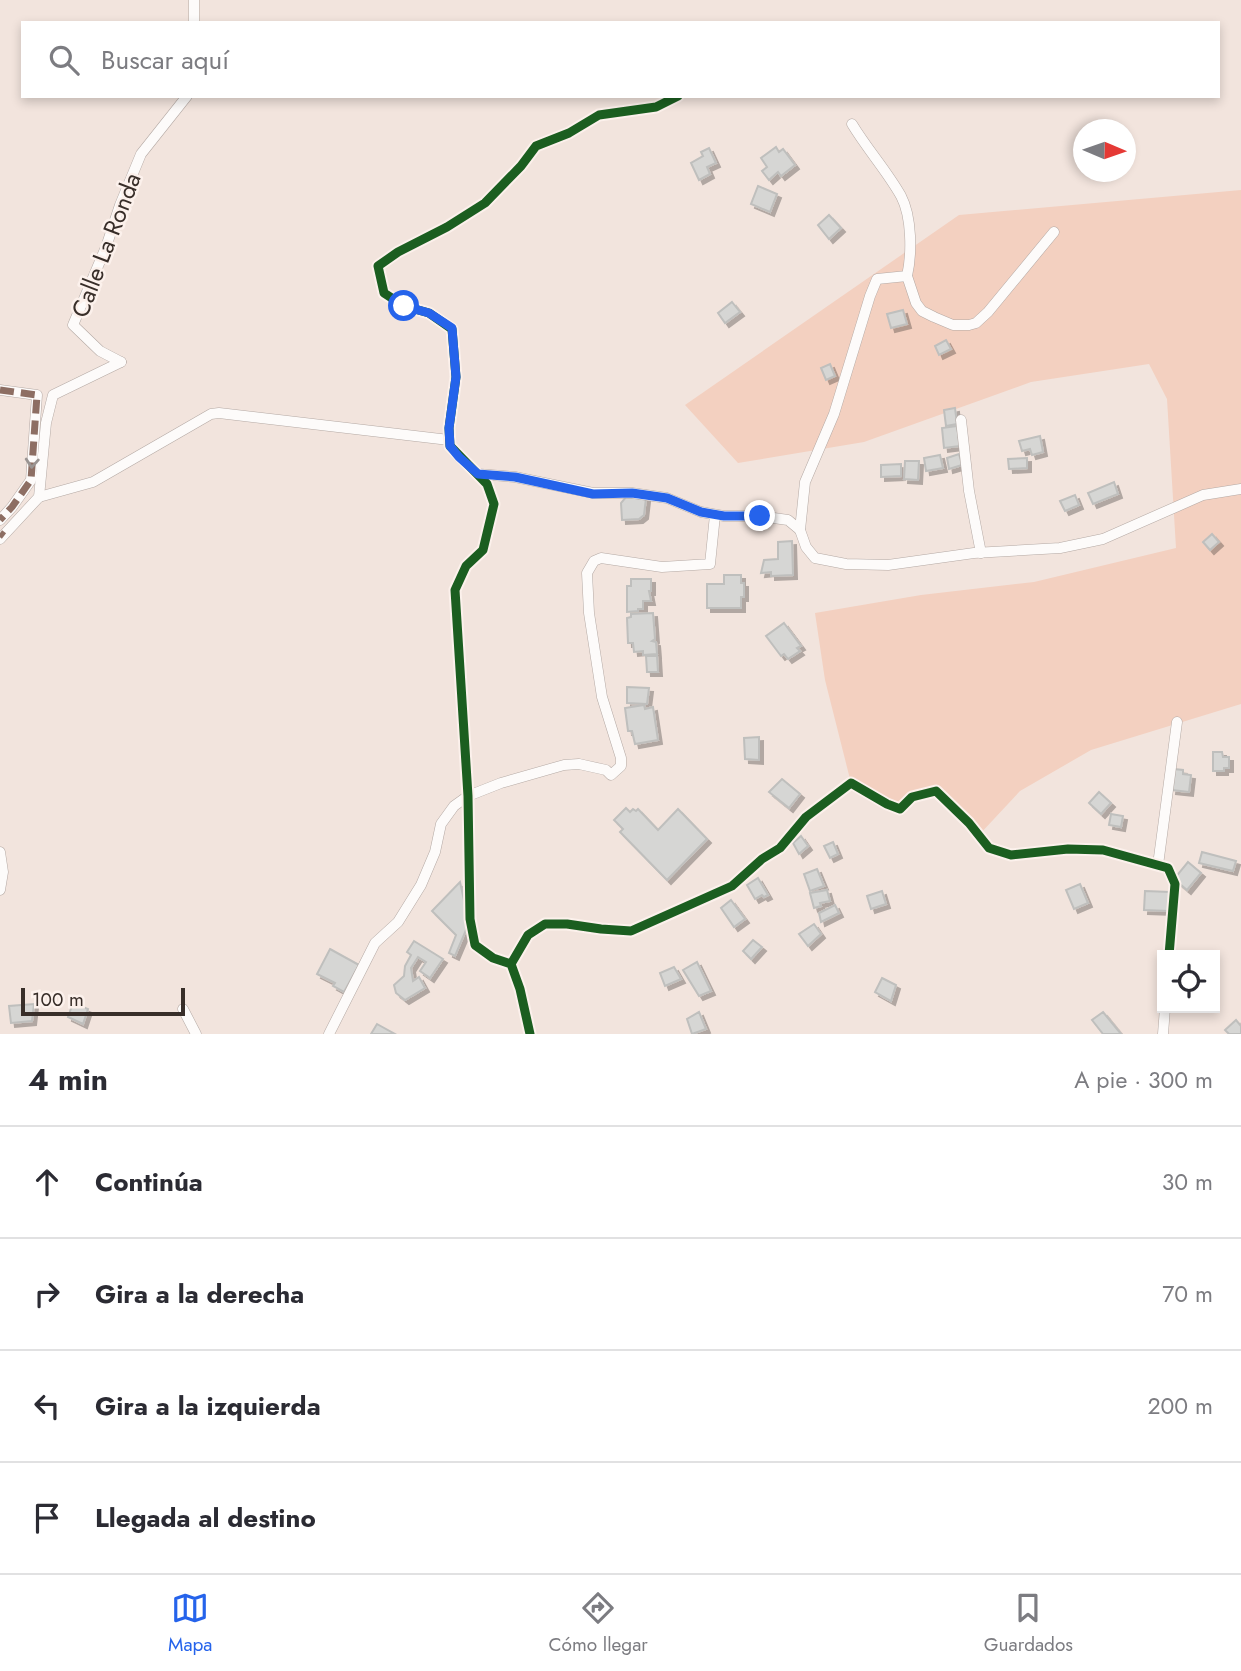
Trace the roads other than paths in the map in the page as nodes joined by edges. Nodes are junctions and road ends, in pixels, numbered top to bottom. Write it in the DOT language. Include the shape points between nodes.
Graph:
graph roads {
  1 [pos="194,0"];
  2 [pos="194,21"];
  3 [pos="185,98"];
  4 [pos="674,98"];
  5 [pos="852,124"];
  6 [pos="1054,232"];
  7 [pos="907,276"];
  8 [pos="0,390"];
  9 [pos="961,420"];
  10 [pos="449,440"];
  11 [pos="478,474"];
  12 [pos="1241,489"];
  13 [pos="39,497"];
  14 [pos="715,515"];
  15 [pos="0,520"];
  16 [pos="800,530"];
  17 [pos="1,536"];
  18 [pos="981,553"];
  19 [pos="1177,722"];
  20 [pos="468,796"];
  21 [pos="0,852"];
  22 [pos="1158,864"];
  23 [pos="0,890"];
  24 [pos="1169,950"];
  25 [pos="511,964"];
  26 [pos="183,1009"];
  27 [pos="1165,1013"];
  28 [pos="196,1034"];
  29 [pos="329,1034"];
  30 [pos="530,1034"];
  31 [pos="1163,1034"];
  1 -- 2 [label="street"];
  3 -- 13 [label="street, Calle La Ronda" via="141,154 73,325 100,351 121,362 53,395"];
  4 -- 10 [label="street" via="656,107 599,115 536,146 485,202 377,266 384,292 452,328 456,377"];
  5 -- 7 [label="street" via="902,198 908,220"];
  6 -- 7 [label="street" via="976,323 953,325 922,311"];
  7 -- 16 [label="street" via="876,281 834,414 805,482"];
  8 -- 15 [label="street, one-way" via="37,395 31,480"];
  9 -- 18 [label="street"];
  10 -- 11 [label="street"];
  10 -- 13 [label="street" via="211,414 93,482"];
  11 -- 14 [label="street" via="593,494 667,498"];
  11 -- 20 [label="street" via="494,504 491,524 483,550 466,566 455,590"];
  12 -- 18 [label="street" via="1203,495 1103,539 1060,548"];
  13 -- 17 [label="street"];
  14 -- 16 [label="street" via="788,520"];
  14 -- 20 [label="street" via="710,564 662,567 601,558 587,573 602,697 621,758 615,774 579,764 564,765"];
  16 -- 18 [label="street" via="815,558 846,564 888,565"];
  19 -- 22 [label="street"];
  20 -- 25 [label="street" via="470,919 475,945"];
  20 -- 29 [label="street" via="441,824 421,885 398,922 375,943"];
  21 -- 23 [label="street"];
  22 -- 24 [label="street" via="1168,868 1175,884"];
  22 -- 25 [label="street" via="1102,850 1011,855 989,848 936,791 912,797 900,809 851,783 806,817 780,848 732,886 631,931 545,924 528,935"];
  25 -- 30 [label="street"];
  26 -- 28 [label="street"];
  27 -- 31 [label="street"];
}
